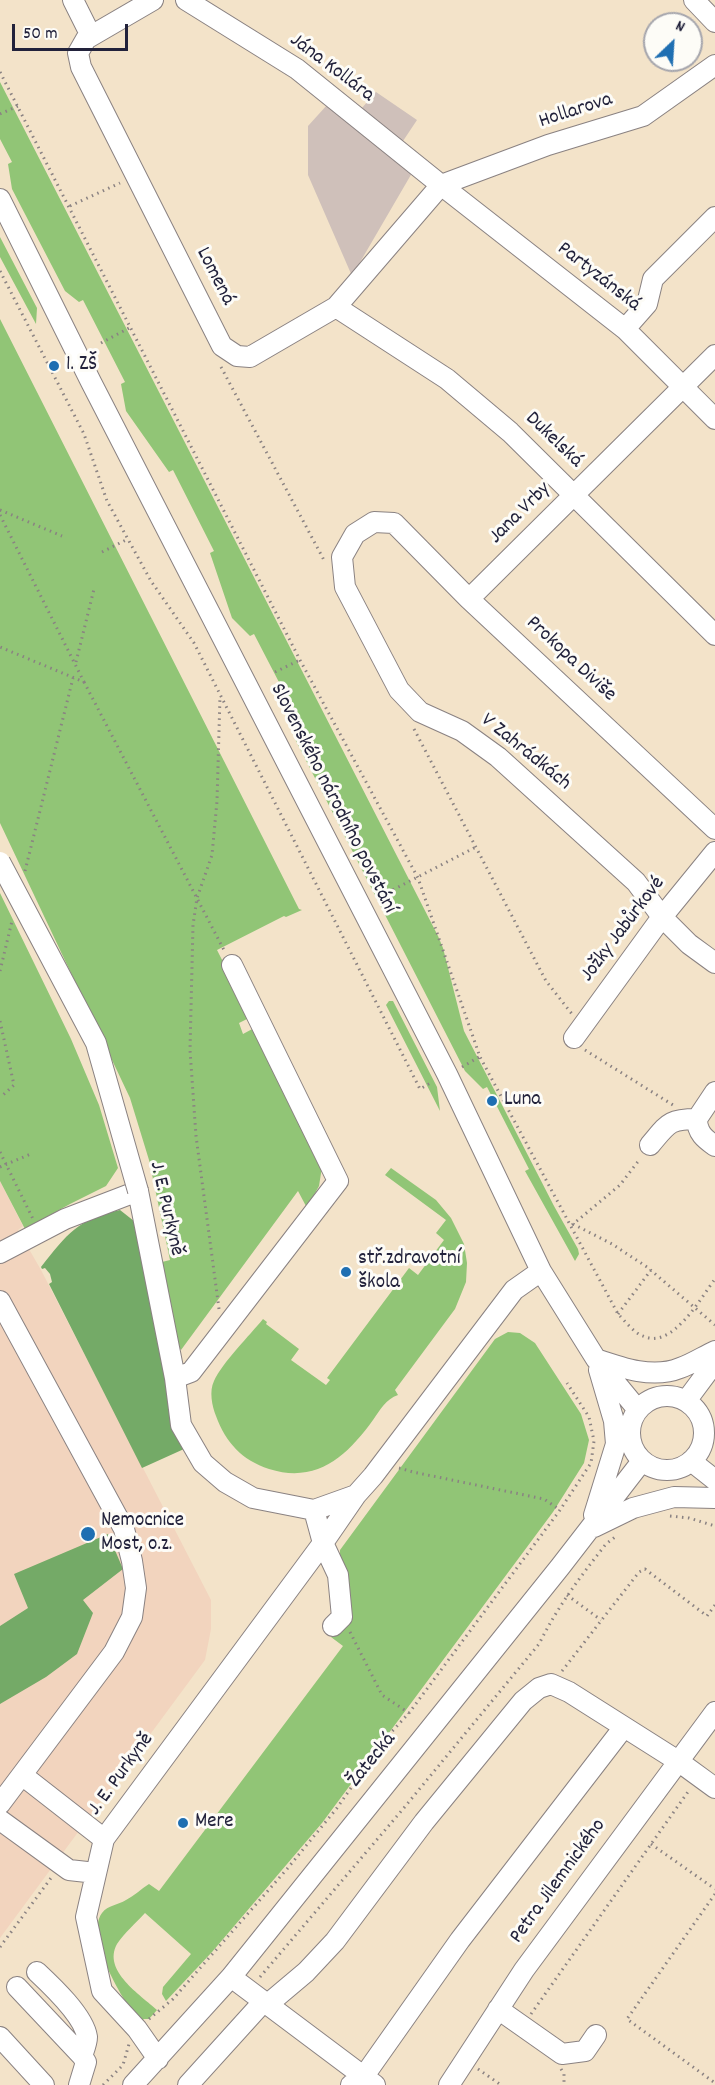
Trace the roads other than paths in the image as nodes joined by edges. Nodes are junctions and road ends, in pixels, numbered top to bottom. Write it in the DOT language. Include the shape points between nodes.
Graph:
graph roads {
  1 [pos="73,0"];
  2 [pos="153,0"];
  3 [pos="186,0"];
  4 [pos="694,0"];
  5 [pos="715,22"];
  6 [pos="91,36"];
  7 [pos="714,69"];
  8 [pos="441,185"];
  9 [pos="0,199"];
  10 [pos="715,217"];
  11 [pos="336,307"];
  12 [pos="625,329"];
  13 [pos="715,355"];
  14 [pos="683,388"];
  15 [pos="715,419"];
  16 [pos="575,495"];
  17 [pos="394,523"];
  18 [pos="469,599"];
  19 [pos="715,635"];
  20 [pos="715,829"];
  21 [pos="715,852"];
  22 [pos="0,862"];
  23 [pos="662,917"];
  24 [pos="715,963"];
  25 [pos="232,966"];
  26 [pos="578,1033"];
  27 [pos="715,1092"];
  28 [pos="697,1119"];
  29 [pos="650,1145"];
  30 [pos="715,1146"];
  31 [pos="138,1191"];
  32 [pos="0,1253"];
  33 [pos="541,1271"];
  34 [pos="0,1301"];
  35 [pos="715,1351"];
  36 [pos="596,1359"];
  37 [pos="715,1362"];
  38 [pos="175,1378"];
  39 [pos="686,1401"];
  40 [pos="638,1410"];
  41 [pos="642,1461"];
  42 [pos="692,1461"];
  43 [pos="715,1479"];
  44 [pos="356,1495"];
  45 [pos="715,1498"];
  46 [pos="314,1510"];
  47 [pos="589,1529"];
  48 [pos="323,1543"];
  49 [pos="338,1621"];
  50 [pos="715,1712"];
  51 [pos="624,1727"];
  52 [pos="678,1761"];
  53 [pos="22,1775"];
  54 [pos="715,1788"];
  55 [pos="0,1804"];
  56 [pos="0,1820"];
  57 [pos="104,1839"];
  58 [pos="96,1873"];
  59 [pos="37,1972"];
  60 [pos="231,1977"];
  61 [pos="17,1987"];
  62 [pos="260,1999"];
  63 [pos="498,2009"];
  64 [pos="596,2035"];
  65 [pos="0,2037"];
  66 [pos="82,2055"];
  67 [pos="158,2059"];
  68 [pos="364,2082"];
  69 [pos="44,2085"];
  70 [pos="79,2085"];
  71 [pos="133,2085"];
  72 [pos="188,2085"];
  73 [pos="449,2085"];
  1 -- 6 [label="street"];
  2 -- 6 [label="street"];
  3 -- 8 [label="street, Jána Kollára" via="297,69"];
  4 -- 5 [label="street"];
  6 -- 11 [label="street, Lomená" via="78,53 81,67 222,346 237,356 250,357"];
  7 -- 8 [label="street, Hollarova" via="643,116 548,145"];
  8 -- 11 [label="street"];
  8 -- 12 [label="street, Partyzánská"];
  9 -- 33 [label="street, Slovenského národního povstání" via="447,1074"];
  10 -- 12 [label="street" via="653,279 647,304"];
  11 -- 16 [label="street, Dukelská" via="447,379 510,432"];
  12 -- 14 [label="street, Partyzánská"];
  13 -- 14 [label="street, Jana Vrby"];
  14 -- 15 [label="street, Partyzánská"];
  14 -- 16 [label="street, Jana Vrby"];
  16 -- 18 [label="street, Jana Vrby"];
  16 -- 19 [label="street, Dukelská"];
  17 -- 18 [label="street, Prokopa Diviše"];
  17 -- 23 [label="street, V Zahrádkách" via="374,522 355,534 342,557 345,586 399,690 420,712 462,731 498,757 636,882"];
  18 -- 20 [label="street, Prokopa Diviše"];
  21 -- 23 [label="street, Jožky Jabůrkové"];
  22 -- 31 [label="street, J. E. Purkyně, bridge" via="96,1043"];
  23 -- 24 [label="street, V Zahrádkách"];
  23 -- 26 [label="street, Jožky Jabůrkové"];
  25 -- 38 [label="street" via="338,1181 191,1372"];
  27 -- 28 [label="street"];
  28 -- 29 [label="street" via="670,1122"];
  28 -- 30 [label="street" via="697,1128"];
  31 -- 32 [label="street" via="65,1220"];
  31 -- 38 [label="street, J. E. Purkyně"];
  33 -- 36 [label="street, Slovenského národního povstání"];
  33 -- 44 [label="street, J. E. Purkyně" via="514,1290"];
  34 -- 53 [label="street" via="124,1529 136,1588 132,1617 114,1652"];
  35 -- 36 [label="street" via="679,1369 653,1372 623,1369"];
  36 -- 40 [label="street, Slovenského národního povstání"];
  36 -- 47 [label="street" via="607,1390 616,1444"];
  37 -- 39 [label="street"];
  38 -- 46 [label="street, J. E. Purkyně" via="181,1425 202,1463 253,1498"];
  39 -- 40 [label="street" via="666,1396 655,1398"];
  39 -- 42 [label="street" via="702,1419 704,1430 704,1442"];
  40 -- 41 [label="street" via="630,1430 631,1442"];
  41 -- 42 [label="street" via="662,1470"];
  41 -- 47 [label="street, Žatecká"];
  42 -- 43 [label="street"];
  44 -- 46 [label="street"];
  44 -- 48 [label="street, J. E. Purkyně"];
  45 -- 47 [label="street" via="674,1497 633,1508"];
  46 -- 48 [label="street"];
  47 -- 60 [label="street, Žatecká"];
  48 -- 49 [label="street" via="338,1575"];
  48 -- 57 [label="street, J. E. Purkyně"];
  50 -- 52 [label="street, Petra Jilemnického"];
  51 -- 52 [label="street"];
  51 -- 62 [label="street" via="570,1692 551,1684 539,1688 523,1701 424,1822 334,1941 306,1972"];
  51 -- 68 [label="street" via="460,1940"];
  52 -- 54 [label="street"];
  52 -- 63 [label="street, Petra Jilemnického"];
  53 -- 55 [label="street"];
  53 -- 57 [label="street"];
  56 -- 58 [label="street" via="69,1870"];
  57 -- 58 [label="street, J. E. Purkyně"];
  58 -- 67 [label="street, J. E. Purkyně" via="86,1917 102,1991"];
  59 -- 66 [label="street" via="84,2026 87,2039"];
  60 -- 62 [label="street"];
  60 -- 67 [label="street, Žatecká"];
  61 -- 66 [label="street"];
  62 -- 68 [label="street"];
  62 -- 72 [label="street"];
  63 -- 64 [label="street" via="562,2054 585,2051"];
  63 -- 73 [label="street, Petra Jilemnického"];
  65 -- 69 [label="street"];
  66 -- 70 [label="street" via="86,2062"];
  67 -- 71 [label="street, Žatecká"];
}
